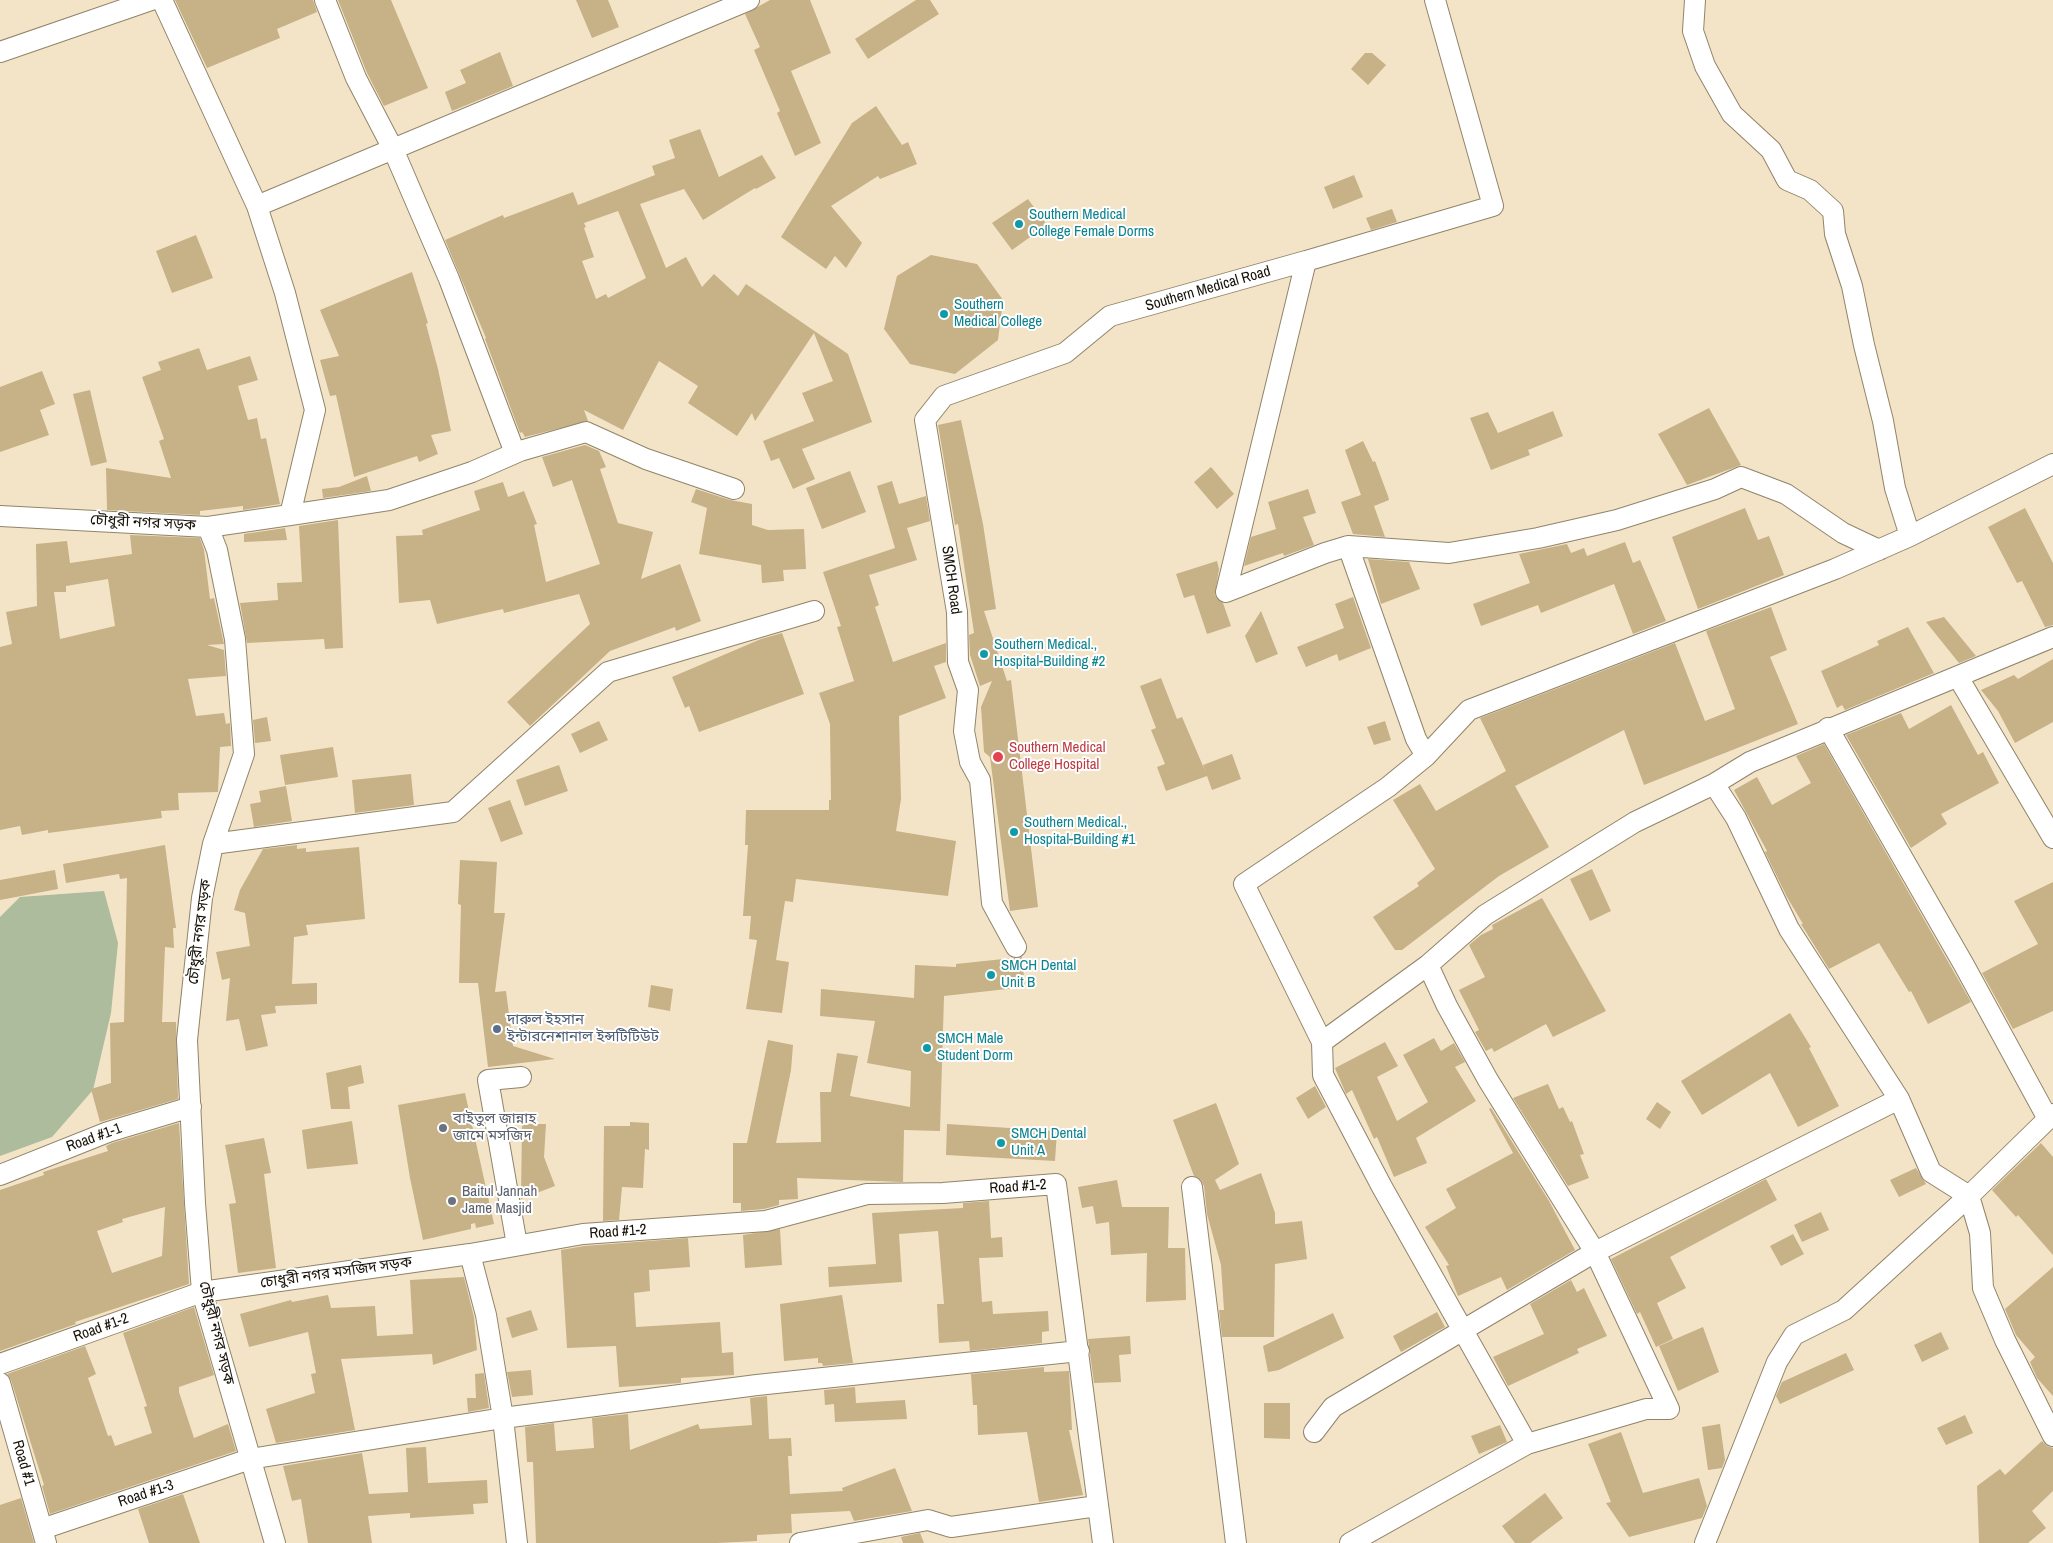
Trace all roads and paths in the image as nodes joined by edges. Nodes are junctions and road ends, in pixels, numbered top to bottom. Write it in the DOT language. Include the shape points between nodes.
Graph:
graph roads {
  1 [pos="151,0"];
  2 [pos="162,0"];
  3 [pos="325,0"];
  4 [pos="749,0"];
  5 [pos="1434,0"];
  6 [pos="1695,0"];
  7 [pos="0,52"];
  8 [pos="393,149"];
  9 [pos="257,206"];
  10 [pos="1306,261"];
  11 [pos="1110,316"];
  12 [pos="514,453"];
  13 [pos="2053,464"];
  14 [pos="734,489"];
  15 [pos="290,515"];
  16 [pos="0,516"];
  17 [pos="208,527"];
  18 [pos="1910,536"];
  19 [pos="1348,546"];
  20 [pos="1879,550"];
  21 [pos="814,611"];
  22 [pos="2053,637"];
  23 [pos="1958,676"];
  24 [pos="1828,728"];
  25 [pos="1426,756"];
  26 [pos="1714,784"];
  27 [pos="2053,838"];
  28 [pos="213,844"];
  29 [pos="1016,947"];
  30 [pos="1428,965"];
  31 [pos="1322,1042"];
  32 [pos="521,1077"];
  33 [pos="1899,1099"];
  34 [pos="191,1106"];
  35 [pos="2050,1116"];
  36 [pos="0,1175"];
  37 [pos="1192,1188"];
  38 [pos="1969,1196"];
  39 [pos="517,1245"];
  40 [pos="1595,1252"];
  41 [pos="470,1254"];
  42 [pos="202,1292"];
  43 [pos="1463,1330"];
  44 [pos="1079,1352"];
  45 [pos="0,1364"];
  46 [pos="0,1383"];
  47 [pos="503,1418"];
  48 [pos="1314,1432"];
  49 [pos="2053,1436"];
  50 [pos="1527,1444"];
  51 [pos="250,1459"];
  52 [pos="1097,1506"];
  53 [pos="953,1535"];
  54 [pos="44,1536"];
  55 [pos="275,1543"];
  56 [pos="517,1543"];
  57 [pos="800,1543"];
  58 [pos="1103,1543"];
  59 [pos="1236,1543"];
  60 [pos="1350,1543"];
  61 [pos="1705,1543"];
  1 -- 7 [label="street"];
  2 -- 9 [label="street"];
  3 -- 8 [label="street" via="356,78"];
  4 -- 8 [label="street"];
  5 -- 10 [label="street, Southern Medical Road" via="1493,206"];
  6 -- 18 [label="street" via="1693,30 1705,66 1732,114 1771,150 1787,180 1810,190 1833,211 1835,234 1852,286 1895,488"];
  8 -- 9 [label="street"];
  8 -- 12 [label="street" via="449,279"];
  9 -- 15 [label="street" via="285,293 315,410"];
  10 -- 11 [label="street, Southern Medical Road"];
  10 -- 19 [label="street" via="1226,592"];
  11 -- 29 [label="street, SMCH Road" via="1065,353 944,396 925,420 957,612 958,662 968,690 964,731 970,762 980,780 992,903"];
  12 -- 14 [label="street" via="586,432 646,459"];
  12 -- 15 [label="street" via="472,472 389,500"];
  13 -- 18 [label="street"];
  15 -- 17 [label="street"];
  16 -- 17 [label="street, চৌধুরী নগর সড়ক"];
  17 -- 28 [label="street, চৌধুরী নগর সড়ক" via="217,550 235,639 244,754"];
  18 -- 20 [label="street"];
  19 -- 20 [label="street" via="1449,553 1538,538 1617,520 1741,477 1786,494 1843,533"];
  19 -- 25 [label="street" via="1416,739"];
  20 -- 25 [label="street" via="1469,710"];
  21 -- 28 [label="street" via="608,672 453,812"];
  22 -- 23 [label="street"];
  23 -- 24 [label="street"];
  23 -- 27 [label="street"];
  24 -- 26 [label="street" via="1750,762"];
  24 -- 35 [label="street"];
  25 -- 31 [label="street" via="1388,788 1244,884"];
  26 -- 30 [label="street" via="1635,822 1486,915"];
  26 -- 33 [label="street" via="1736,818 1789,928"];
  28 -- 34 [label="street, চৌধুরী নগর সড়ক" via="202,898 187,1040"];
  30 -- 31 [label="street"];
  30 -- 40 [label="street" via="1446,1006 1488,1080"];
  31 -- 43 [label="street" via="1323,1075"];
  32 -- 39 [label="street" via="488,1080"];
  33 -- 38 [label="street" via="1931,1172"];
  33 -- 40 [label="street"];
  34 -- 36 [label="street, Road #1-1" via="108,1132"];
  34 -- 42 [label="street, চৌধুরী নগর সড়ক"];
  35 -- 38 [label="street"];
  37 -- 59 [label="street"];
  38 -- 49 [label="street" via="1980,1233 1983,1288"];
  38 -- 61 [label="street" via="1844,1310 1794,1335 1777,1362"];
  39 -- 41 [label="street, Road #1-2"];
  39 -- 44 [label="street, Road #1-2" via="583,1234 766,1221 867,1194 943,1193 1056,1184"];
  40 -- 43 [label="street"];
  40 -- 50 [label="street" via="1669,1409 1646,1409"];
  41 -- 42 [label="street, চোধুরী নগর মসজিদ সড়ক"];
  41 -- 47 [label="street" via="486,1315"];
  42 -- 45 [label="street, Road #1-2"];
  42 -- 51 [label="street, চৌধুরী নগর সড়ক"];
  43 -- 48 [label="street" via="1333,1407"];
  43 -- 50 [label="street"];
  44 -- 47 [label="street, Road #1-3" via="757,1385"];
  44 -- 52 [label="street"];
  46 -- 54 [label="street, Road #1"];
  47 -- 51 [label="street, Road #1-3"];
  47 -- 56 [label="street"];
  50 -- 60 [label="street"];
  51 -- 54 [label="street, Road #1-3"];
  51 -- 55 [label="street, চৌধুরী নগর সড়ক"];
  52 -- 53 [label="street"];
  52 -- 58 [label="street"];
  53 -- 57 [label="street" via="928,1520"];
}
